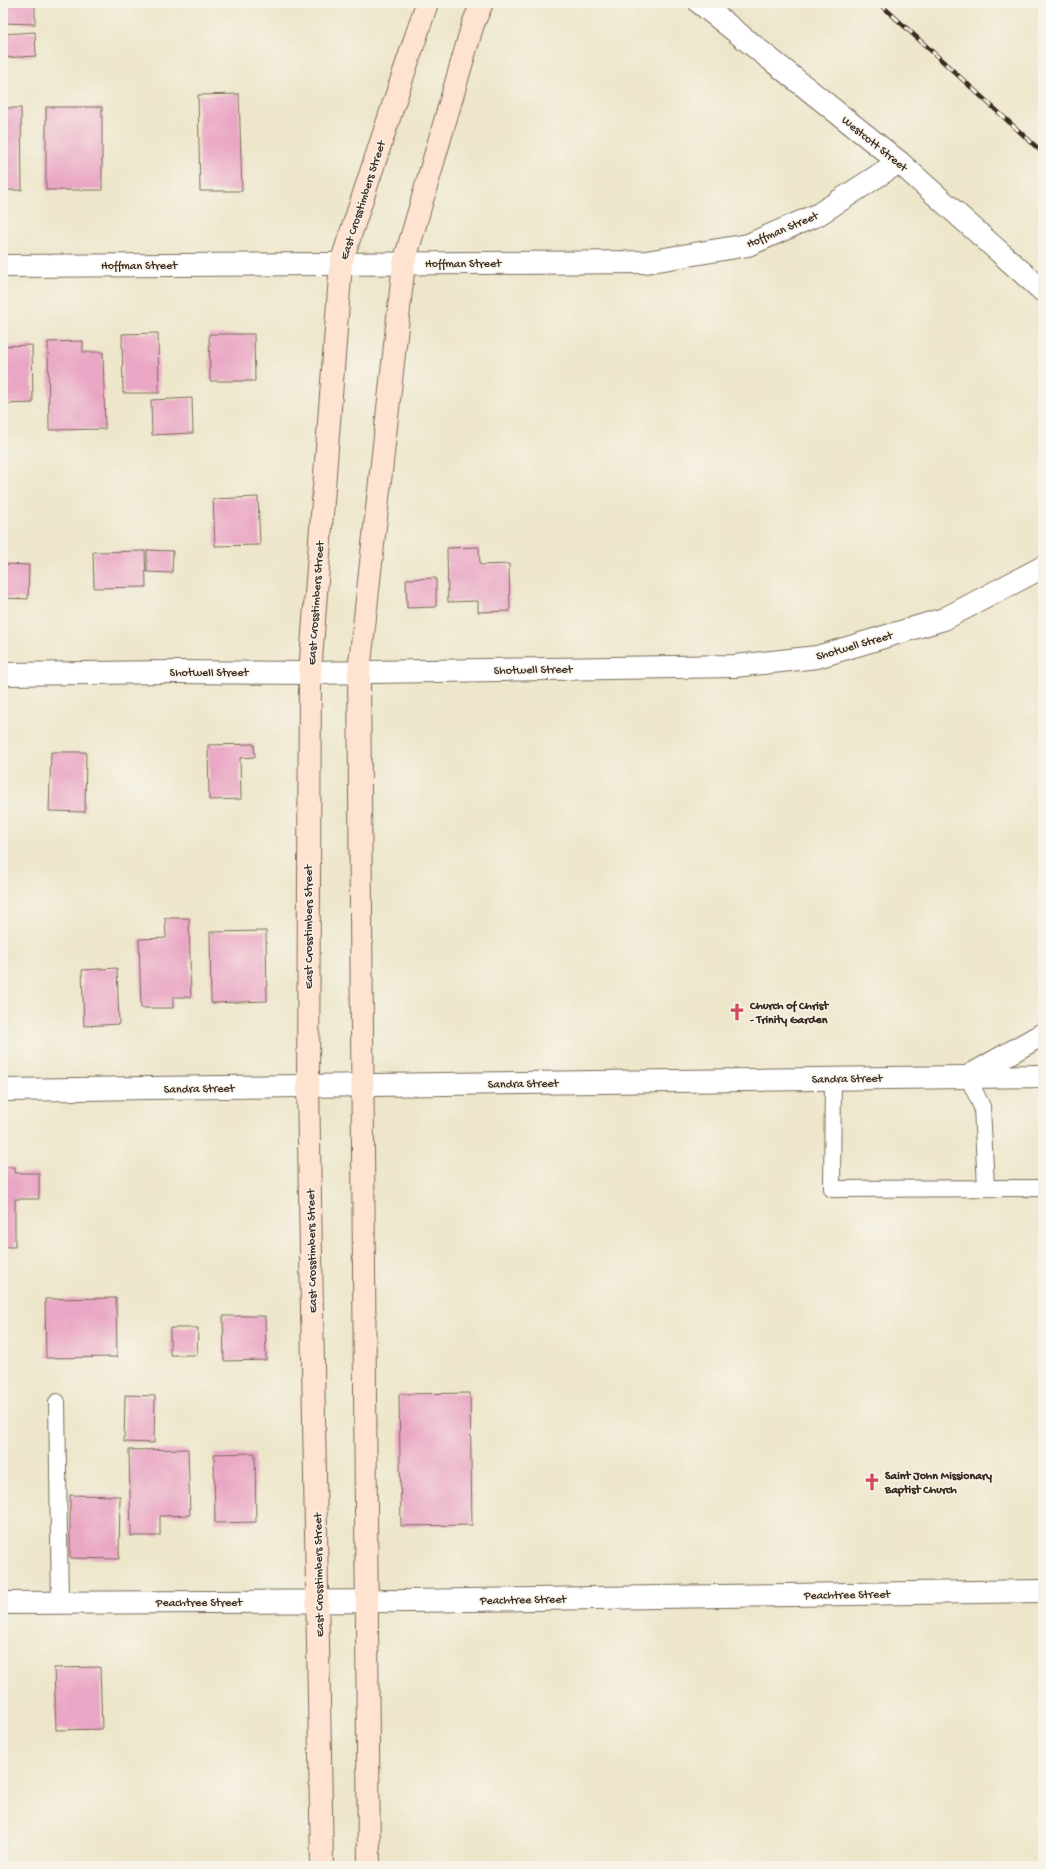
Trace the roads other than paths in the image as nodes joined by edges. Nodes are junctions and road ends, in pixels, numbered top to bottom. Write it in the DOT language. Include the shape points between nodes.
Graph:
graph roads {
  1 [pos="427,3"];
  2 [pos="482,3"];
  3 [pos="700,3"];
  4 [pos="899,162"];
  5 [pos="341,263"];
  6 [pos="404,263"];
  7 [pos="3,266"];
  8 [pos="1043,291"];
  9 [pos="1043,567"];
  10 [pos="359,672"];
  11 [pos="310,673"];
  12 [pos="3,674"];
  13 [pos="1043,1034"];
  14 [pos="1043,1076"];
  15 [pos="968,1077"];
  16 [pos="833,1079"];
  17 [pos="362,1085"];
  18 [pos="308,1086"];
  19 [pos="3,1090"];
  20 [pos="986,1188"];
  21 [pos="1043,1188"];
  22 [pos="57,1402"];
  23 [pos="1043,1591"];
  24 [pos="366,1601"];
  25 [pos="318,1602"];
  26 [pos="3,1603"];
  27 [pos="60,1603"];
  28 [pos="322,1866"];
  29 [pos="369,1866"];
  1 -- 5 [label="main road, East Crosstimbers Street"];
  2 -- 6 [label="main road" via="473,24"];
  3 -- 4 [label="street, Westcott Street"];
  4 -- 6 [label="street, Hoffman Street" via="819,214 748,246 646,262"];
  4 -- 8 [label="street, Westcott Street"];
  5 -- 6 [label="street, Hoffman Street"];
  5 -- 7 [label="street, Hoffman Street"];
  5 -- 11 [label="main road, East Crosstimbers Street"];
  6 -- 10 [label="main road"];
  9 -- 10 [label="street, Shotwell Street" via="944,619 817,657 735,666"];
  10 -- 11 [label="street, Shotwell Street"];
  10 -- 17 [label="main road"];
  11 -- 12 [label="street, Shotwell Street"];
  11 -- 18 [label="main road, East Crosstimbers Street"];
  13 -- 15 [label="street"];
  14 -- 15 [label="street, Sandra Street"];
  15 -- 16 [label="street, Sandra Street"];
  15 -- 20 [label="lane" via="982,1107"];
  16 -- 17 [label="street, Sandra Street"];
  16 -- 20 [label="lane" via="832,1189"];
  17 -- 18 [label="street, Sandra Street"];
  17 -- 24 [label="main road"];
  18 -- 19 [label="street, Sandra Street"];
  18 -- 25 [label="main road, East Crosstimbers Street"];
  20 -- 21 [label="lane"];
  22 -- 27 [label="lane"];
  23 -- 24 [label="street, Peachtree Street"];
  24 -- 25 [label="street, Peachtree Street"];
  24 -- 29 [label="main road"];
  25 -- 27 [label="street, Peachtree Street"];
  25 -- 28 [label="main road, East Crosstimbers Street"];
  26 -- 27 [label="street, Peachtree Street"];
}
